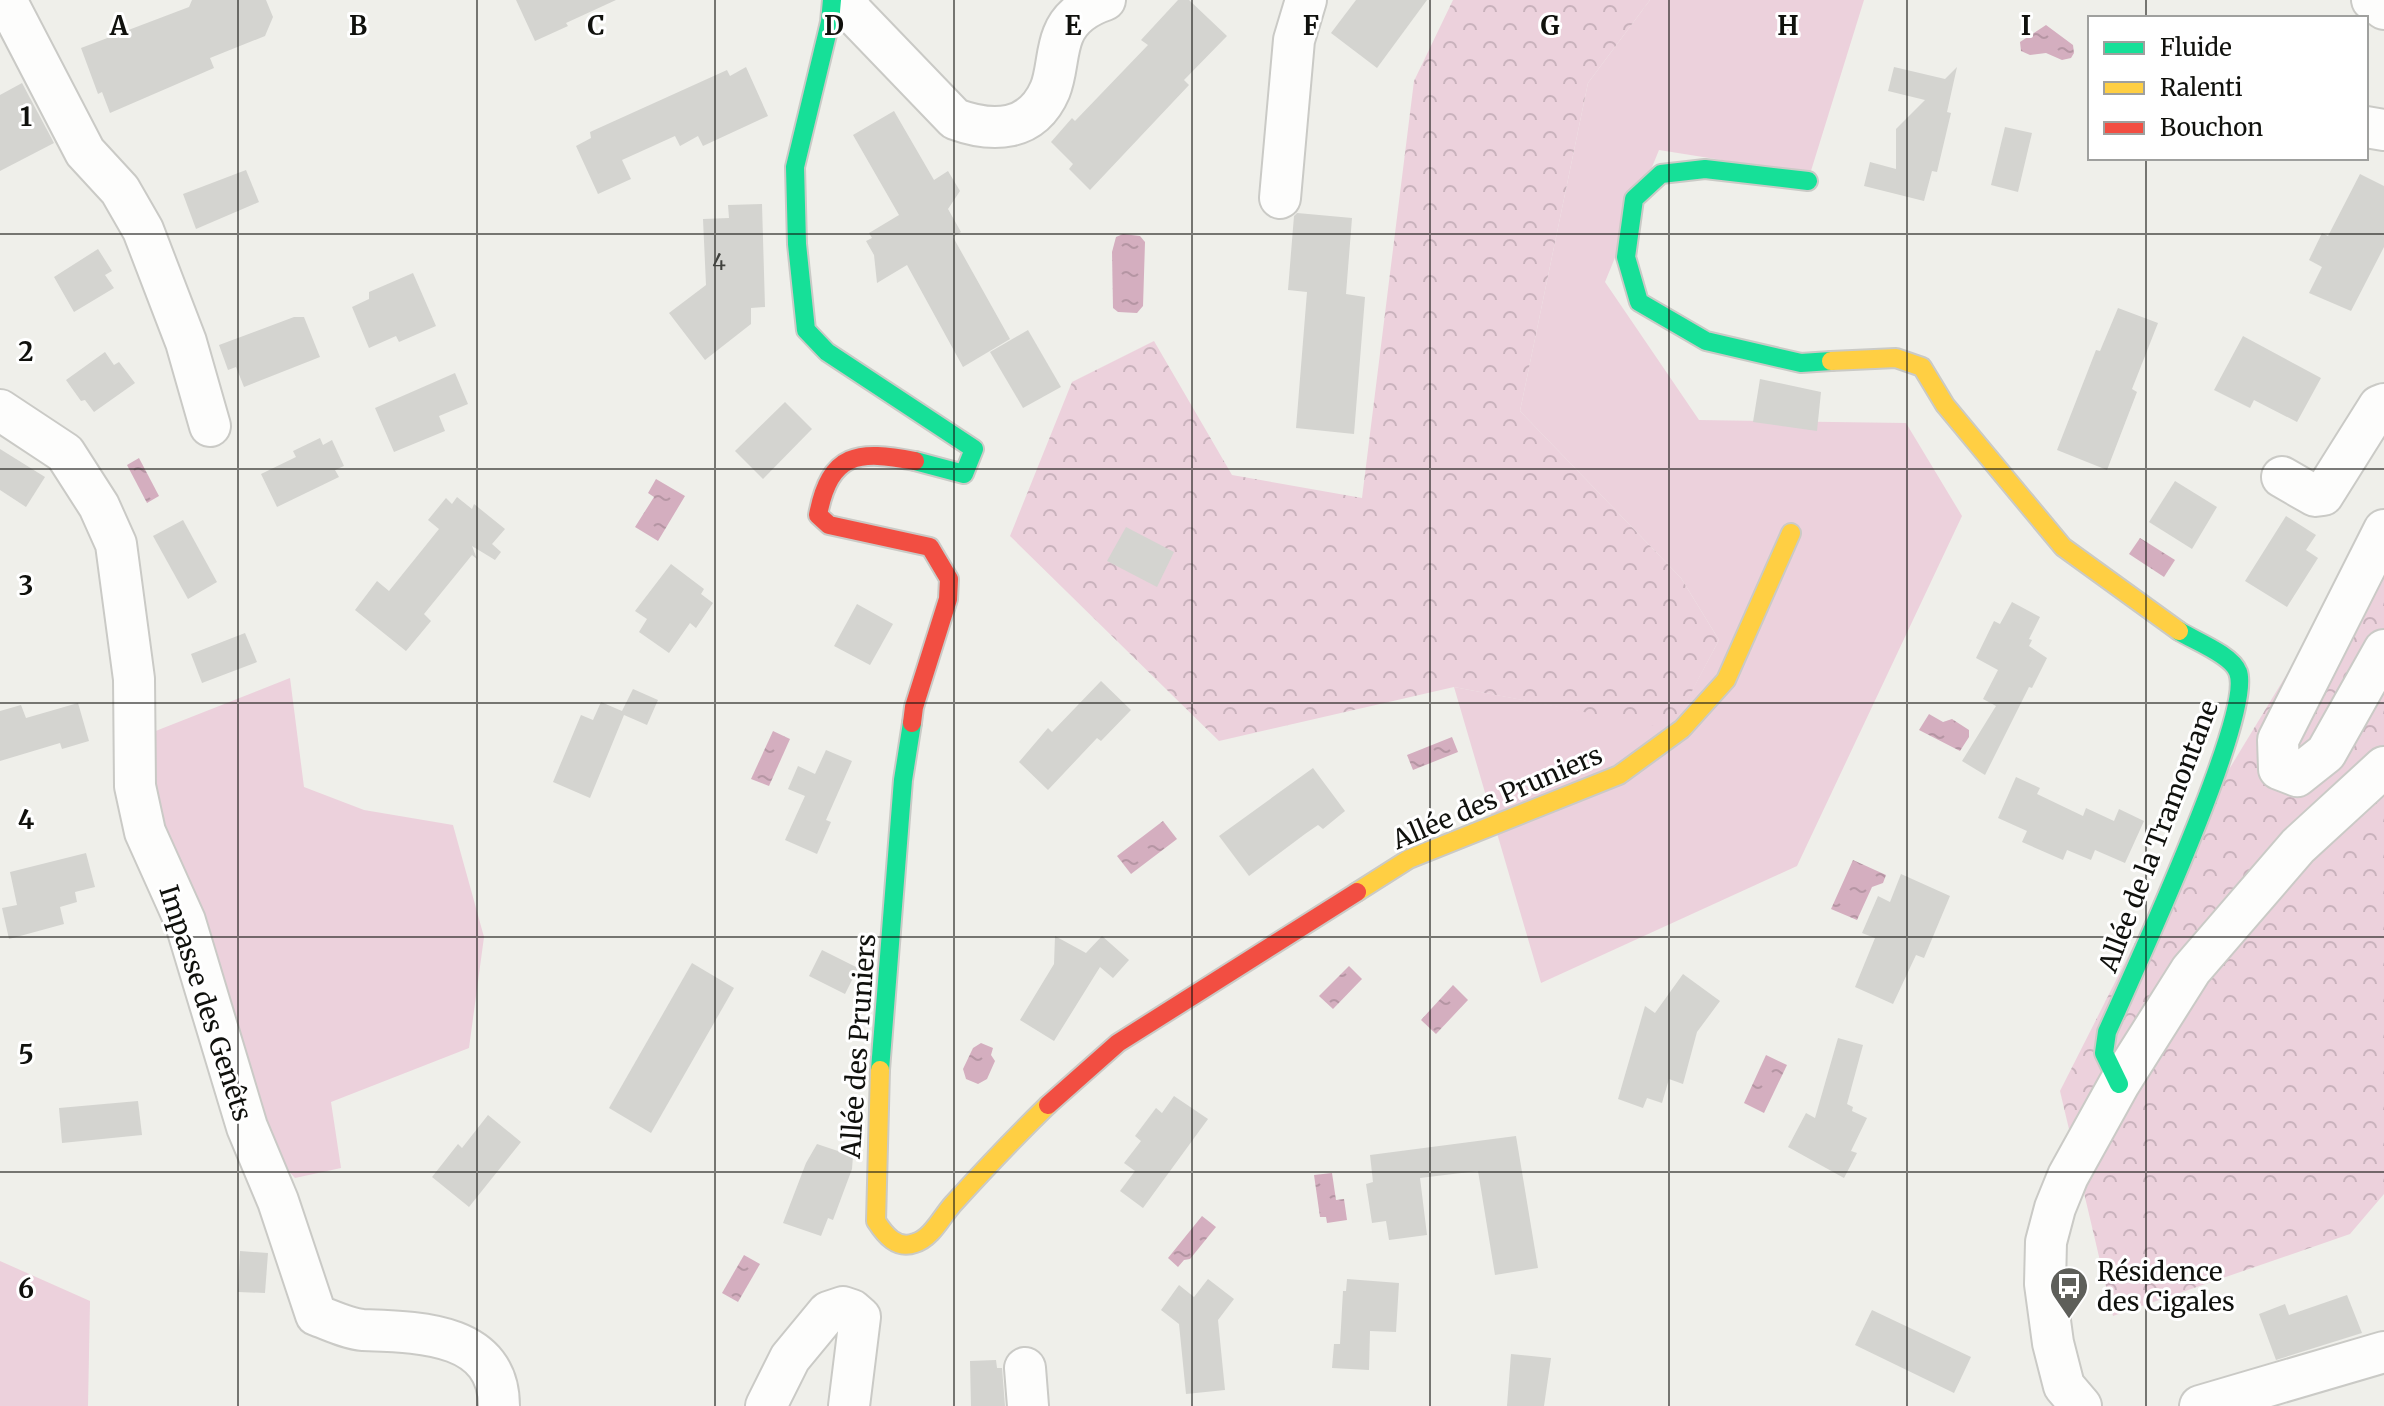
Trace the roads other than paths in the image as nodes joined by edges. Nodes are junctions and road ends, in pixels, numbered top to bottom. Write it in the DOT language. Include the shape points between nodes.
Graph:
graph roads {
  1 [pos="6,0"];
  2 [pos="832,0"];
  3 [pos="844,0"];
  4 [pos="1105,0"];
  5 [pos="1306,0"];
  6 [pos="2372,0"];
  7 [pos="2384,9"];
  8 [pos="1808,181"];
  9 [pos="1280,198"];
  10 [pos="2384,404"];
  11 [pos="0,410"];
  12 [pos="210,426"];
  13 [pos="2282,477"];
  14 [pos="2384,530"];
  15 [pos="1791,533"];
  16 [pos="2384,650"];
  17 [pos="2383,766"];
  18 [pos="2119,1084"];
  19 [pos="2384,1352"];
  20 [pos="499,1406"];
  21 [pos="766,1406"];
  22 [pos="849,1406"];
  23 [pos="2081,1406"];
  24 [pos="2200,1406"];
  1 -- 12 [label="street" via="85,152 120,190 143,230 182,329"];
  2 -- 15 [label="street, Allée des Pruniers" via="795,167 806,330 827,352 974,449 964,474 881,454 858,456 828,474 819,493 818,515 829,525 930,547 949,579 948,599 914,707 903,780 880,1056 876,1221 896,1243 921,1241 1078,1075 1118,1043 1409,859 1619,775 1682,729 1726,680"];
  3 -- 4 [label="street" via="955,119 997,129 1013,127 1041,105 1051,89 1063,33 1086,8"];
  5 -- 9 [label="street" via="1294,40"];
  6 -- 7 [label="street"];
  8 -- 18 [label="street, Allée de la Tramontane" via="1705,169 1661,174 1634,199 1626,257 1639,302 1706,341 1801,363 1896,358 1922,367 1945,405 2063,547 2182,633 2219,653 2241,676 2221,760 2107,1032 2104,1053"];
  10 -- 13 [label="street" via="2323,495 2315,496"];
  11 -- 20 [label="street, Impasse des Genêts" via="65,453 116,544 134,679 135,786 145,832 185,921 247,1127 316,1315 361,1330 455,1341 485,1360 499,1387"];
  14 -- 16 [label="street" via="2278,740 2279,769 2297,776 2326,753"];
  17 -- 18 [label="street" via="2298,846 2191,970"];
  18 -- 23 [label="street" via="2068,1176 2046,1242 2053,1343 2064,1386"];
  19 -- 24 [label="street"];
  21 -- 22 [label="street" via="790,1358 828,1312 843,1307 860,1317"];
}
